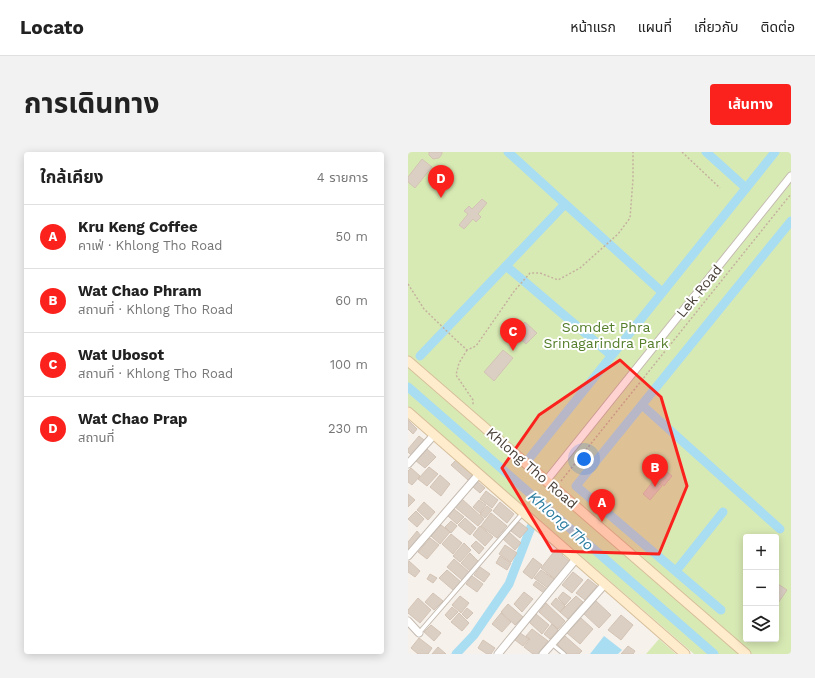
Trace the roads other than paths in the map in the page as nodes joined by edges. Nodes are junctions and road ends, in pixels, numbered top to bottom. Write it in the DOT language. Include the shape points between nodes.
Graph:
graph roads {
  1 [pos="791,176"];
  2 [pos="408,361"];
  3 [pos="408,412"];
  4 [pos="434,435"];
  5 [pos="408,464"];
  6 [pos="479,474"];
  7 [pos="546,481"];
  8 [pos="523,513"];
  9 [pos="408,556"];
  10 [pos="576,559"];
  11 [pos="605,584"];
  12 [pos="408,621"];
  13 [pos="419,633"];
  14 [pos="552,644"];
  15 [pos="498,654"];
  16 [pos="543,654"];
  17 [pos="564,654"];
  18 [pos="685,654"];
  19 [pos="746,654"];
  1 -- 7 [label="street, Lek Road"];
  2 -- 7 [label="street, Khlong Tho Road"];
  3 -- 4 [label="street"];
  4 -- 5 [label="street"];
  4 -- 6 [label="street"];
  6 -- 8 [label="street"];
  6 -- 9 [label="street"];
  7 -- 19 [label="street, Khlong Tho Road"];
  8 -- 10 [label="street"];
  8 -- 13 [label="lane"];
  10 -- 11 [label="street"];
  10 -- 15 [label="street"];
  11 -- 14 [label="street"];
  11 -- 18 [label="street"];
  12 -- 13 [label="street"];
  14 -- 16 [label="street"];
  14 -- 17 [label="lane"];
}
